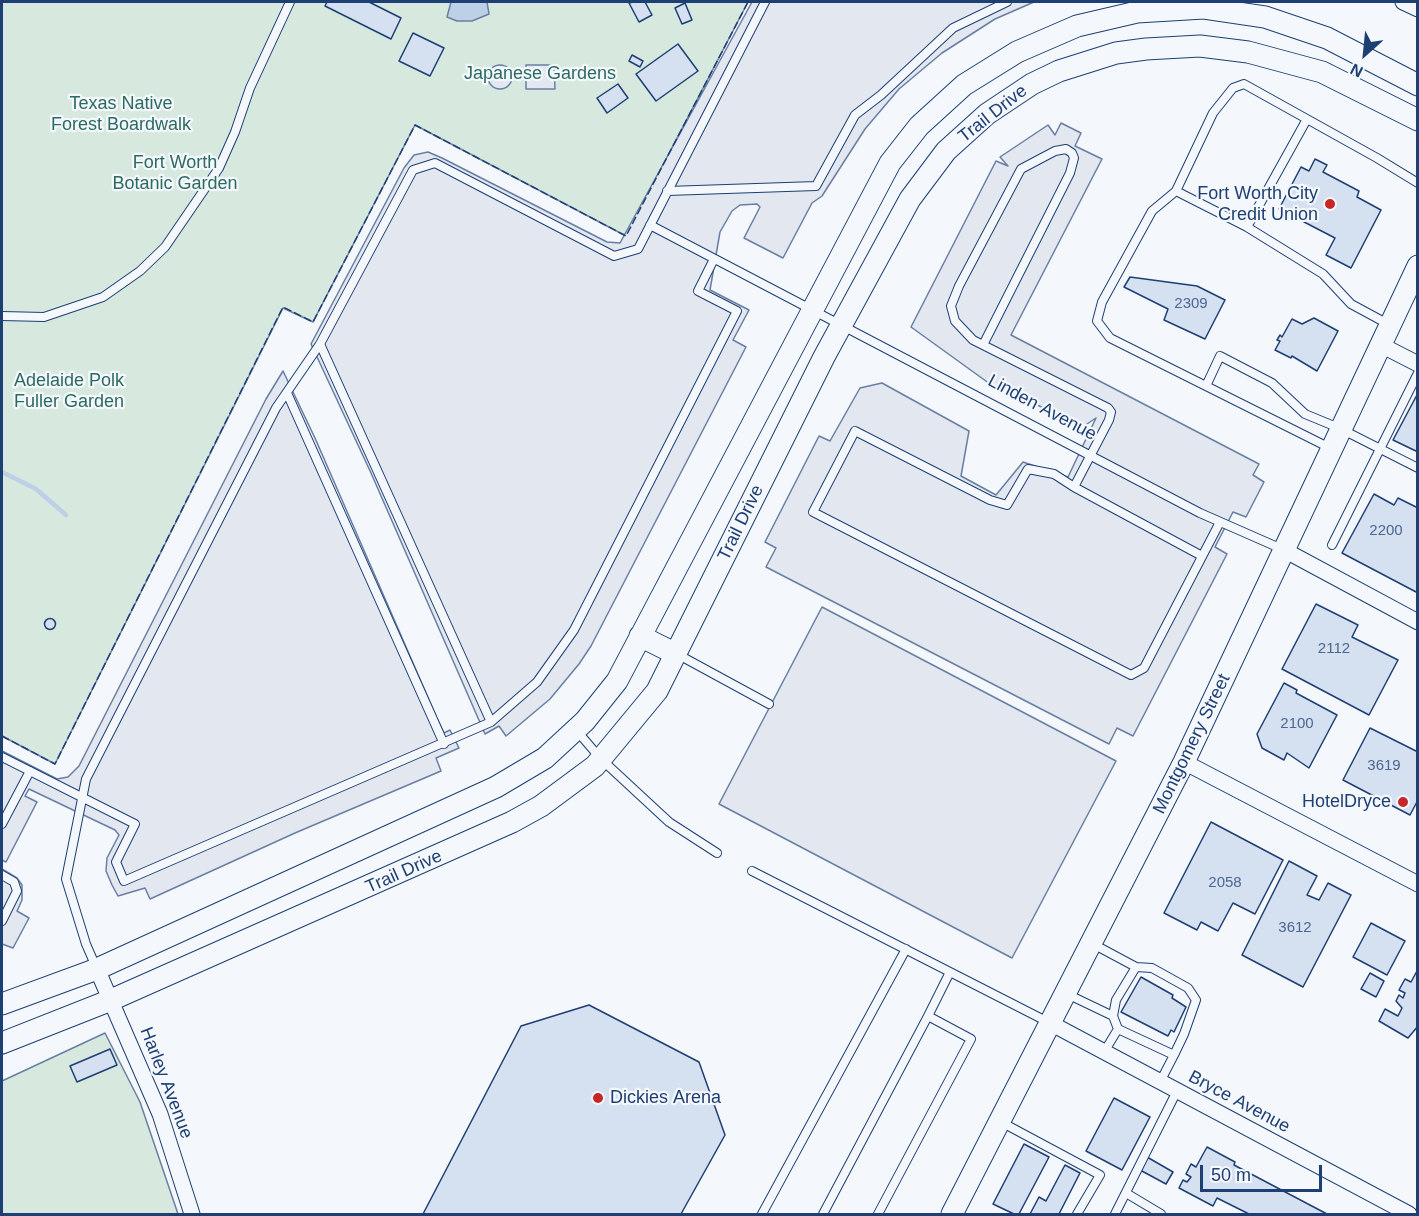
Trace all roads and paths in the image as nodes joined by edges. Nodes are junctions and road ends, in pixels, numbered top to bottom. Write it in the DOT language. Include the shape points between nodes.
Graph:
graph roads {
  1 [pos="290,2"];
  2 [pos="765,2"];
  3 [pos="1007,2"];
  4 [pos="1403,2"];
  5 [pos="1418,9"];
  6 [pos="1418,85"];
  7 [pos="1307,118"];
  8 [pos="1418,120"];
  9 [pos="1418,183"];
  10 [pos="667,191"];
  11 [pos="1176,191"];
  12 [pos="650,225"];
  13 [pos="1247,227"];
  14 [pos="714,259"];
  15 [pos="1418,266"];
  16 [pos="812,310"];
  17 [pos="2,316"];
  18 [pos="1388,324"];
  19 [pos="840,325"];
  20 [pos="320,344"];
  21 [pos="1379,344"];
  22 [pos="983,345"];
  23 [pos="1418,364"];
  24 [pos="1418,373"];
  25 [pos="1206,386"];
  26 [pos="286,393"];
  27 [pos="1339,428"];
  28 [pos="1330,448"];
  29 [pos="1379,448"];
  30 [pos="1090,455"];
  31 [pos="1418,468"];
  32 [pos="1074,487"];
  33 [pos="1220,522"];
  34 [pos="1332,544"];
  35 [pos="1286,551"];
  36 [pos="1202,556"];
  37 [pos="1418,622"];
  38 [pos="640,636"];
  39 [pos="676,654"];
  40 [pos="769,704"];
  41 [pos="491,722"];
  42 [pos="576,729"];
  43 [pos="444,744"];
  44 [pos="2,757"];
  45 [pos="601,759"];
  46 [pos="1184,762"];
  47 [pos="30,771"];
  48 [pos="83,799"];
  49 [pos="2,824"];
  50 [pos="717,853"];
  51 [pos="752,871"];
  52 [pos="2,875"];
  53 [pos="1418,884"];
  54 [pos="2,921"];
  55 [pos="1092,943"];
  56 [pos="906,949"];
  57 [pos="1137,967"];
  58 [pos="97,969"];
  59 [pos="950,972"];
  60 [pos="1067,994"];
  61 [pos="111,1000"];
  62 [pos="2,1004"];
  63 [pos="927,1016"];
  64 [pos="1113,1016"];
  65 [pos="1052,1024"];
  66 [pos="1118,1029"];
  67 [pos="2,1043"];
  68 [pos="1104,1052"];
  69 [pos="1174,1055"];
  70 [pos="1160,1082"];
  71 [pos="1177,1091"];
  72 [pos="1000,1122"];
  73 [pos="1126,1193"];
  74 [pos="192,1215"];
  75 [pos="762,1215"];
  76 [pos="823,1215"];
  77 [pos="878,1215"];
  78 [pos="952,1215"];
  79 [pos="1077,1215"];
  80 [pos="1115,1215"];
  81 [pos="1161,1215"];
  82 [pos="1409,1215"];
  1 -- 17 [label="lane" via="219,168 165,247 103,297 44,316"];
  2 -- 10 [label="lane"];
  3 -- 10 [label="lane" via="953,28 855,115 816,186"];
  4 -- 5 [label="street"];
  6 -- 16 [label="street, Trail Drive" via="1327,38 1265,17 1204,8 1137,12 1077,26 1017,52 973,80 920,126 890,163"];
  7 -- 9 [label="lane"];
  7 -- 11 [label="lane" via="1244,84 1233,88 1213,113"];
  7 -- 13 [label="lane"];
  8 -- 19 [label="street, Trail Drive" via="1322,72 1248,52 1200,46 1146,49 1068,68 1032,84 987,114 946,151 910,199"];
  10 -- 12 [label="lane"];
  11 -- 13 [label="lane"];
  11 -- 25 [label="lane" via="1152,211 1102,302 1097,321 1110,338"];
  12 -- 14 [label="lane, Linden Avenue"];
  12 -- 20 [label="lane" via="638,249 614,256 435,163 413,170"];
  13 -- 18 [label="lane" via="1323,274 1351,304"];
  14 -- 16 [label="lane, Linden Avenue"];
  14 -- 41 [label="lane" via="698,291 737,311 574,630 537,682"];
  15 -- 18 [label="street, Montgomery Street"];
  16 -- 19 [label="lane, Linden Avenue"];
  16 -- 38 [label="street, Trail Drive"];
  18 -- 21 [label="street, Montgomery Street"];
  19 -- 30 [label="lane, Linden Avenue"];
  19 -- 39 [label="street, Trail Drive"];
  20 -- 26 [label="lane"];
  20 -- 41 [label="lane"];
  21 -- 23 [label="street"];
  21 -- 27 [label="street, Montgomery Street"];
  22 -- 22 [label="lane" via="955,321 951,306 959,286 1021,169 1066,149 1074,158 1070,173"];
  22 -- 30 [label="lane" via="1108,408 1109,420"];
  24 -- 29 [label="lane"];
  25 -- 27 [label="lane" via="1220,356 1272,384 1305,414"];
  25 -- 28 [label="lane"];
  26 -- 43 [label="lane"];
  26 -- 48 [label="lane" via="101,747 86,779"];
  27 -- 28 [label="street, Montgomery Street"];
  27 -- 29 [label="lane"];
  28 -- 35 [label="street, Montgomery Street"];
  29 -- 31 [label="lane"];
  29 -- 34 [label="lane"];
  30 -- 32 [label="lane"];
  30 -- 33 [label="lane, Linden Avenue"];
  32 -- 36 [label="lane"];
  32 -- 36 [label="lane" via="1054,474 1028,469 1007,505 855,431 813,512 1131,675 1144,668"];
  33 -- 35 [label="lane, Linden Avenue"];
  33 -- 36 [label="lane"];
  35 -- 37 [label="street, Linden Avenue"];
  35 -- 46 [label="street, Montgomery Street"];
  38 -- 39 [label="street"];
  38 -- 42 [label="street, Trail Drive" via="617,681"];
  39 -- 40 [label="lane"];
  39 -- 45 [label="street, Trail Drive" via="657,691"];
  41 -- 43 [label="lane"];
  42 -- 45 [label="lane"];
  42 -- 58 [label="street, Trail Drive" via="544,758 496,787"];
  43 -- 48 [label="lane" via="124,881 116,862 135,824"];
  44 -- 47 [label="lane"];
  45 -- 50 [label="lane" via="669,822"];
  45 -- 61 [label="street, Trail Drive" via="541,806 512,822"];
  46 -- 53 [label="street"];
  46 -- 55 [label="street, Montgomery Street"];
  47 -- 48 [label="lane"];
  47 -- 49 [label="lane"];
  48 -- 58 [label="lane" via="66,879"];
  51 -- 56 [label="lane"];
  52 -- 54 [label="lane" via="14,882 17,891"];
  55 -- 57 [label="lane"];
  55 -- 60 [label="street, Montgomery Street"];
  56 -- 59 [label="lane"];
  56 -- 75 [label="lane"];
  57 -- 64 [label="lane" via="1116,1000"];
  57 -- 69 [label="lane" via="1152,968 1188,988 1196,1000"];
  58 -- 61 [label="street, Harley Avenue"];
  58 -- 62 [label="street, Trail Drive"];
  59 -- 63 [label="lane"];
  59 -- 65 [label="lane"];
  60 -- 64 [label="lane"];
  60 -- 65 [label="street, Montgomery Street"];
  61 -- 67 [label="street, Trail Drive"];
  61 -- 74 [label="street, Harley Avenue" via="160,1114"];
  63 -- 76 [label="lane"];
  63 -- 77 [label="lane" via="971,1039"];
  64 -- 66 [label="lane"];
  65 -- 68 [label="street, Bryce Avenue"];
  65 -- 72 [label="street, Montgomery Street"];
  66 -- 68 [label="lane"];
  66 -- 69 [label="lane"];
  68 -- 70 [label="street, Bryce Avenue"];
  69 -- 70 [label="lane"];
  70 -- 71 [label="street, Bryce Avenue"];
  71 -- 73 [label="lane"];
  71 -- 82 [label="street, Bryce Avenue"];
  72 -- 78 [label="street, Montgomery Street"];
  72 -- 79 [label="lane" via="1100,1175"];
  73 -- 80 [label="lane"];
  73 -- 81 [label="lane"];
}
